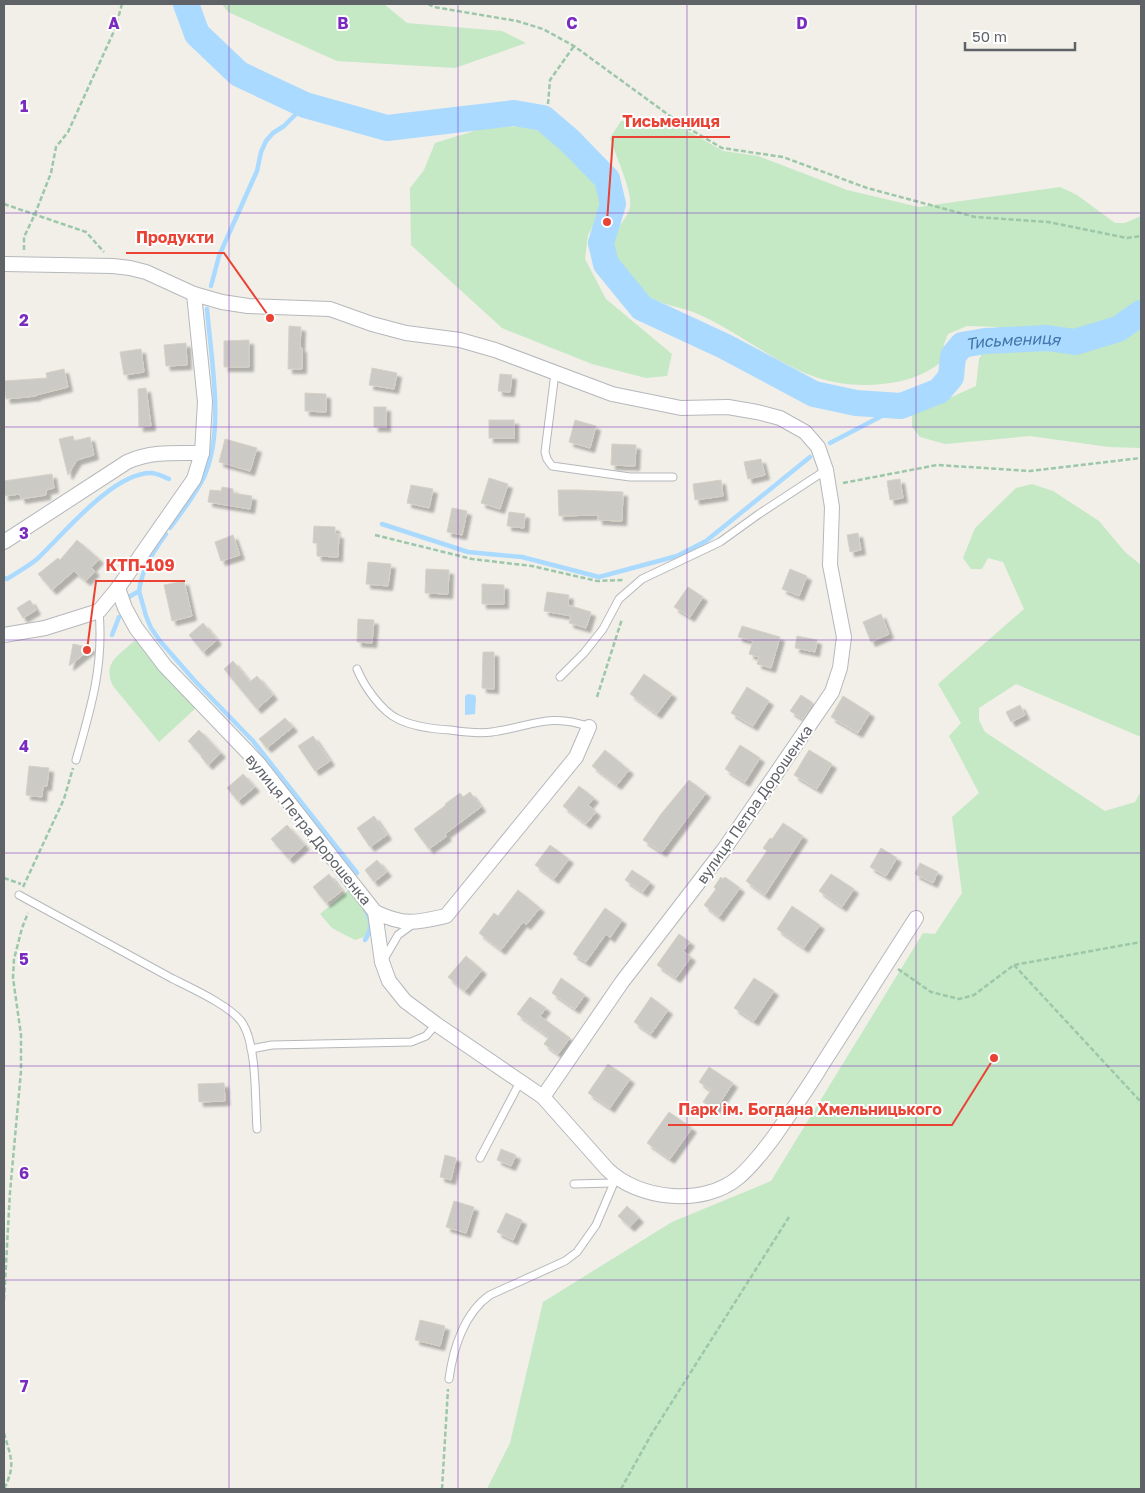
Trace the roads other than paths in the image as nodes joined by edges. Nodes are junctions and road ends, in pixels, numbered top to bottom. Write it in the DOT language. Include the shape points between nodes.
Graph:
graph roads {
  1 [pos="4,264"];
  2 [pos="194,294"];
  3 [pos="555,373"];
  4 [pos="202,453"];
  5 [pos="826,470"];
  6 [pos="673,478"];
  7 [pos="4,542"];
  8 [pos="118,588"];
  9 [pos="99,611"];
  10 [pos="4,635"];
  11 [pos="357,669"];
  12 [pos="560,677"];
  13 [pos="589,727"];
  14 [pos="76,760"];
  15 [pos="19,895"];
  16 [pos="376,912"];
  17 [pos="916,918"];
  18 [pos="413,923"];
  19 [pos="382,962"];
  20 [pos="436,1024"];
  21 [pos="251,1049"];
  22 [pos="520,1082"];
  23 [pos="543,1097"];
  24 [pos="257,1129"];
  25 [pos="480,1158"];
  26 [pos="614,1181"];
  27 [pos="574,1184"];
  28 [pos="449,1379"];
  1 -- 2 [label="street, вулиця Петра Дорошенка" via="130,268"];
  2 -- 3 [label="street, вулиця Петра Дорошенка" via="248,306 330,309 406,333 460,340"];
  2 -- 4 [label="street" via="206,402"];
  3 -- 5 [label="street, вулиця Петра Дорошенка" via="612,394 660,405 728,407 780,418 805,432 818,447"];
  3 -- 6 [label="lane" via="545,452 552,466 630,477"];
  4 -- 7 [label="street" via="140,456"];
  4 -- 8 [label="street" via="194,479"];
  5 -- 12 [label="lane" via="720,542 642,579 619,599 598,635"];
  5 -- 23 [label="street, вулиця Петра Дорошенка" via="832,507 830,565 844,637 840,668 832,692 725,848 622,982"];
  8 -- 9 [label="street"];
  8 -- 16 [label="street, вулиця Петра Дорошенка" via="136,628 165,666 258,763"];
  9 -- 10 [label="street" via="45,628"];
  9 -- 14 [label="lane" via="101,654 92,706"];
  11 -- 13 [label="lane" via="376,701 396,718 424,728 478,733 547,720 574,721"];
  13 -- 18 [label="street" via="576,757 446,916"];
  15 -- 21 [label="lane" via="225,1008 240,1019"];
  16 -- 18 [label="street" via="392,920"];
  16 -- 19 [label="street, вулиця Петра Дорошенка"];
  17 -- 26 [label="street, вулиця Петра Дорошенка" via="800,1100 763,1152 739,1177 703,1194 686,1196 648,1193"];
  18 -- 19 [label="lane" via="398,935"];
  19 -- 20 [label="street, вулиця Петра Дорошенка" via="389,981 405,1001"];
  20 -- 21 [label="lane" via="426,1036 411,1042 272,1045"];
  20 -- 22 [label="street, вулиця Петра Дорошенка"];
  21 -- 24 [label="lane"];
  22 -- 23 [label="street, вулиця Петра Дорошенка"];
  22 -- 25 [label="lane"];
  23 -- 26 [label="street, вулиця Петра Дорошенка"];
  26 -- 27 [label="lane"];
  26 -- 28 [label="lane" via="596,1225 577,1252 565,1262 483,1299 460,1334"];
}
